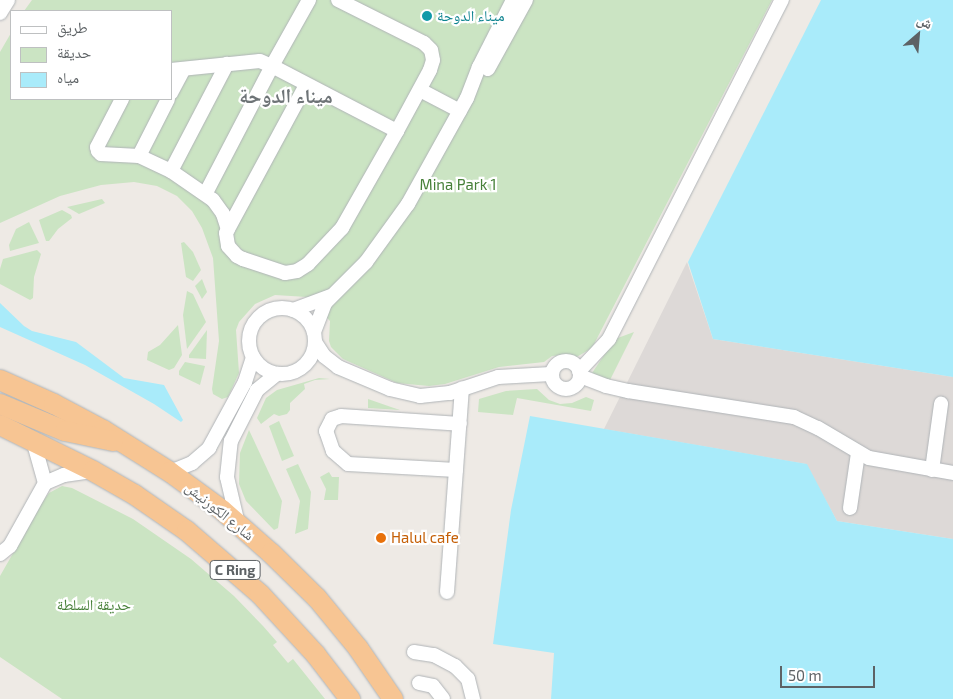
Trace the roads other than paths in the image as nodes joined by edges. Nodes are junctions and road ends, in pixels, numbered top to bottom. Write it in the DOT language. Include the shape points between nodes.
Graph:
graph roads {
  1 [pos="8,0"];
  2 [pos="309,0"];
  3 [pos="338,0"];
  4 [pos="512,0"];
  5 [pos="526,0"];
  6 [pos="782,0"];
  7 [pos="0,13"];
  8 [pos="227,64"];
  9 [pos="272,66"];
  10 [pos="177,69"];
  11 [pos="306,85"];
  12 [pos="172,89"];
  13 [pos="420,90"];
  14 [pos="467,98"];
  15 [pos="121,100"];
  16 [pos="168,100"];
  17 [pos="460,111"];
  18 [pos="397,131"];
  19 [pos="140,156"];
  20 [pos="171,171"];
  21 [pos="206,193"];
  22 [pos="228,229"];
  23 [pos="331,296"];
  24 [pos="293,310"];
  25 [pos="315,337"];
  26 [pos="252,357"];
  27 [pos="338,367"];
  28 [pos="298,370"];
  29 [pos="580,373"];
  30 [pos="276,374"];
  31 [pos="551,374"];
  32 [pos="0,380"];
  33 [pos="462,389"];
  34 [pos="0,404"];
  35 [pos="941,404"];
  36 [pos="460,424"];
  37 [pos="0,425"];
  38 [pos="33,440"];
  39 [pos="122,442"];
  40 [pos="858,453"];
  41 [pos="456,470"];
  42 [pos="932,470"];
  43 [pos="93,471"];
  44 [pos="170,472"];
  45 [pos="953,474"];
  46 [pos="46,483"];
  47 [pos="850,508"];
  48 [pos="239,524"];
  49 [pos="0,554"];
  50 [pos="447,592"];
  51 [pos="414,652"];
  52 [pos="419,683"];
  53 [pos="350,699"];
  54 [pos="394,699"];
  55 [pos="443,699"];
  56 [pos="473,699"];
  1 -- 7 [label="street"];
  2 -- 9 [label="street"];
  3 -- 13 [label="street" via="428,46 432,65"];
  4 -- 14 [label="street"];
  5 -- 14 [label="street" via="483,78"];
  6 -- 29 [label="street" via="609,339"];
  8 -- 9 [label="street" via="260,61"];
  8 -- 10 [label="street"];
  8 -- 20 [label="street"];
  9 -- 11 [label="street"];
  9 -- 21 [label="street"];
  10 -- 12 [label="street"];
  11 -- 18 [label="street"];
  11 -- 22 [label="street"];
  13 -- 17 [label="street"];
  13 -- 18 [label="street"];
  14 -- 17 [label="street"];
  15 -- 19 [label="street" via="97,147 98,151 101,154"];
  16 -- 19 [label="street"];
  17 -- 23 [label="street" via="395,224 366,262"];
  18 -- 22 [label="street" via="342,228 302,268 290,273 280,272 237,256 228,246"];
  19 -- 20 [label="street"];
  20 -- 21 [label="street"];
  21 -- 22 [label="street" via="223,214"];
  23 -- 24 [label="street"];
  23 -- 25 [label="street" via="321,311"];
  24 -- 25 [label="street" via="306,318"];
  24 -- 26 [label="street" via="275,308 259,316 250,331"];
  25 -- 27 [label="street" via="324,356"];
  25 -- 28 [label="street" via="310,358"];
  26 -- 30 [label="street"];
  26 -- 44 [label="street" via="248,375 209,448 192,463"];
  27 -- 28 [label="street"];
  27 -- 33 [label="street" via="405,394 435,396"];
  28 -- 30 [label="street"];
  29 -- 31 [label="street" via="574,363 564,361 555,365"];
  29 -- 31 [label="street" via="576,385 567,389 558,387"];
  29 -- 40 [label="street" via="606,386 628,391 794,417"];
  30 -- 48 [label="street" via="257,390 231,441 227,477"];
  31 -- 33 [label="street" via="498,377"];
  32 -- 39 [label="highway, شارع الكورنيش / C Ring" via="81,418"];
  33 -- 36 [label="street"];
  34 -- 39 [label="highway" via="72,433"];
  35 -- 42 [label="street"];
  36 -- 41 [label="street"];
  36 -- 41 [label="street" via="341,416 332,418 326,431 333,451 348,464"];
  37 -- 38 [label="highway, C Ring"];
  38 -- 43 [label="highway, C Ring"];
  38 -- 46 [label="street"];
  39 -- 44 [label="highway, شارع الكورنيش / C Ring"];
  40 -- 42 [label="street"];
  40 -- 47 [label="street"];
  41 -- 50 [label="street"];
  42 -- 45 [label="street"];
  43 -- 46 [label="street" via="64,475"];
  43 -- 53 [label="highway, C Ring" via="135,495 229,565 292,628"];
  44 -- 48 [label="highway, شارع الكورنيش / C Ring"];
  46 -- 49 [label="street" via="10,546"];
  48 -- 54 [label="highway, شارع الكورنيش / C Ring" via="317,598"];
  51 -- 56 [label="street" via="434,655 455,666 468,679"];
  52 -- 55 [label="street" via="434,686"];
}
